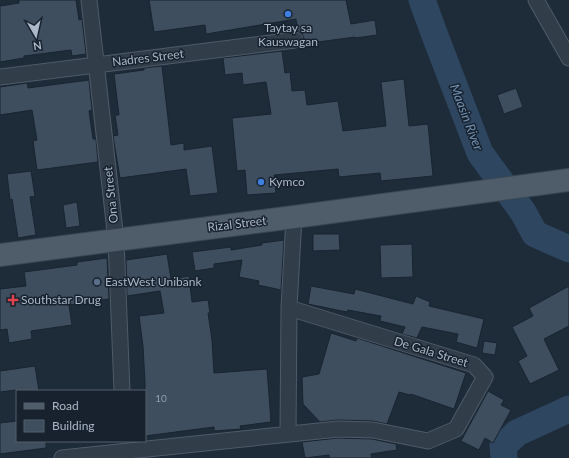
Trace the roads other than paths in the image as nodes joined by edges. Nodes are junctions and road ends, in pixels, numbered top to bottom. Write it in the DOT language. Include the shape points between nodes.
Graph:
graph roads {
  1 [pos="88,0"];
  2 [pos="536,0"];
  3 [pos="295,40"];
  4 [pos="569,58"];
  5 [pos="96,65"];
  6 [pos="0,77"];
  7 [pos="569,180"];
  8 [pos="294,217"];
  9 [pos="116,240"];
  10 [pos="0,255"];
  11 [pos="289,308"];
  12 [pos="122,390"];
  13 [pos="288,434"];
  14 [pos="124,450"];
  15 [pos="62,458"];
  1 -- 5 [label="street, Ona Street"];
  2 -- 4 [label="street"];
  3 -- 5 [label="street, Nadres Street"];
  5 -- 6 [label="street, Nadres Street"];
  5 -- 9 [label="street, Ona Street"];
  7 -- 8 [label="main road, Rizal Street"];
  8 -- 9 [label="main road, Rizal Street"];
  8 -- 11 [label="street"];
  9 -- 10 [label="main road, Rizal Street"];
  9 -- 12 [label="street, Ona Street"];
  11 -- 13 [label="street"];
  11 -- 13 [label="street, De Gala Street" via="474,365 485,377 456,429 428,441 373,430 338,429"];
  13 -- 14 [label="street, De Gala Street"];
  14 -- 15 [label="street, De Gala Street"];
}
